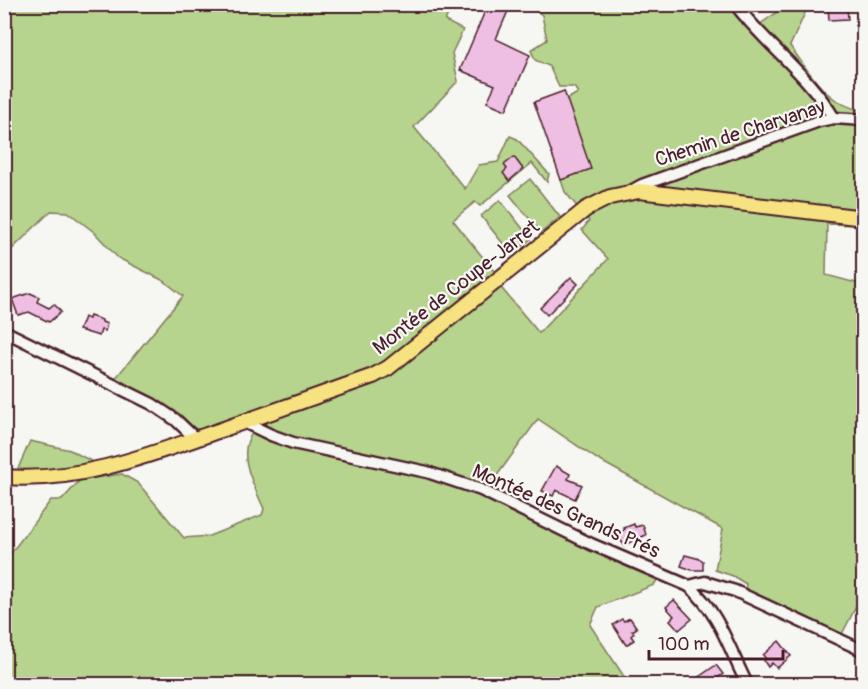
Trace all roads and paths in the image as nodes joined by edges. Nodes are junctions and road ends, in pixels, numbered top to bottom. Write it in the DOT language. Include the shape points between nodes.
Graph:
graph roads {
  1 [pos="735,4"];
  2 [pos="834,118"];
  3 [pos="864,120"];
  4 [pos="631,191"];
  5 [pos="864,218"];
  6 [pos="4,331"];
  7 [pos="244,422"];
  8 [pos="196,439"];
  9 [pos="4,477"];
  10 [pos="689,586"];
  11 [pos="864,651"];
  12 [pos="747,684"];
  1 -- 2 [label="street"];
  2 -- 3 [label="street, Chemin de Charvanay"];
  2 -- 4 [label="street, Chemin de Charvanay"];
  4 -- 5 [label="main road, Montée de Coupe-Jarret"];
  4 -- 7 [label="main road, Montée de Coupe-Jarret" via="586,209 387,368"];
  6 -- 8 [label="street" via="152,404"];
  7 -- 8 [label="main road, Montée de Coupe-Jarret"];
  7 -- 10 [label="street, Montée des Grands Prés" via="293,443 427,472 482,490 591,544"];
  8 -- 9 [label="main road, Montée de Coupe-Jarret" via="86,472 37,479"];
  10 -- 11 [label="street, Montée des Grands Prés" via="705,582 735,591"];
  10 -- 12 [label="street" via="717,621"];
}
